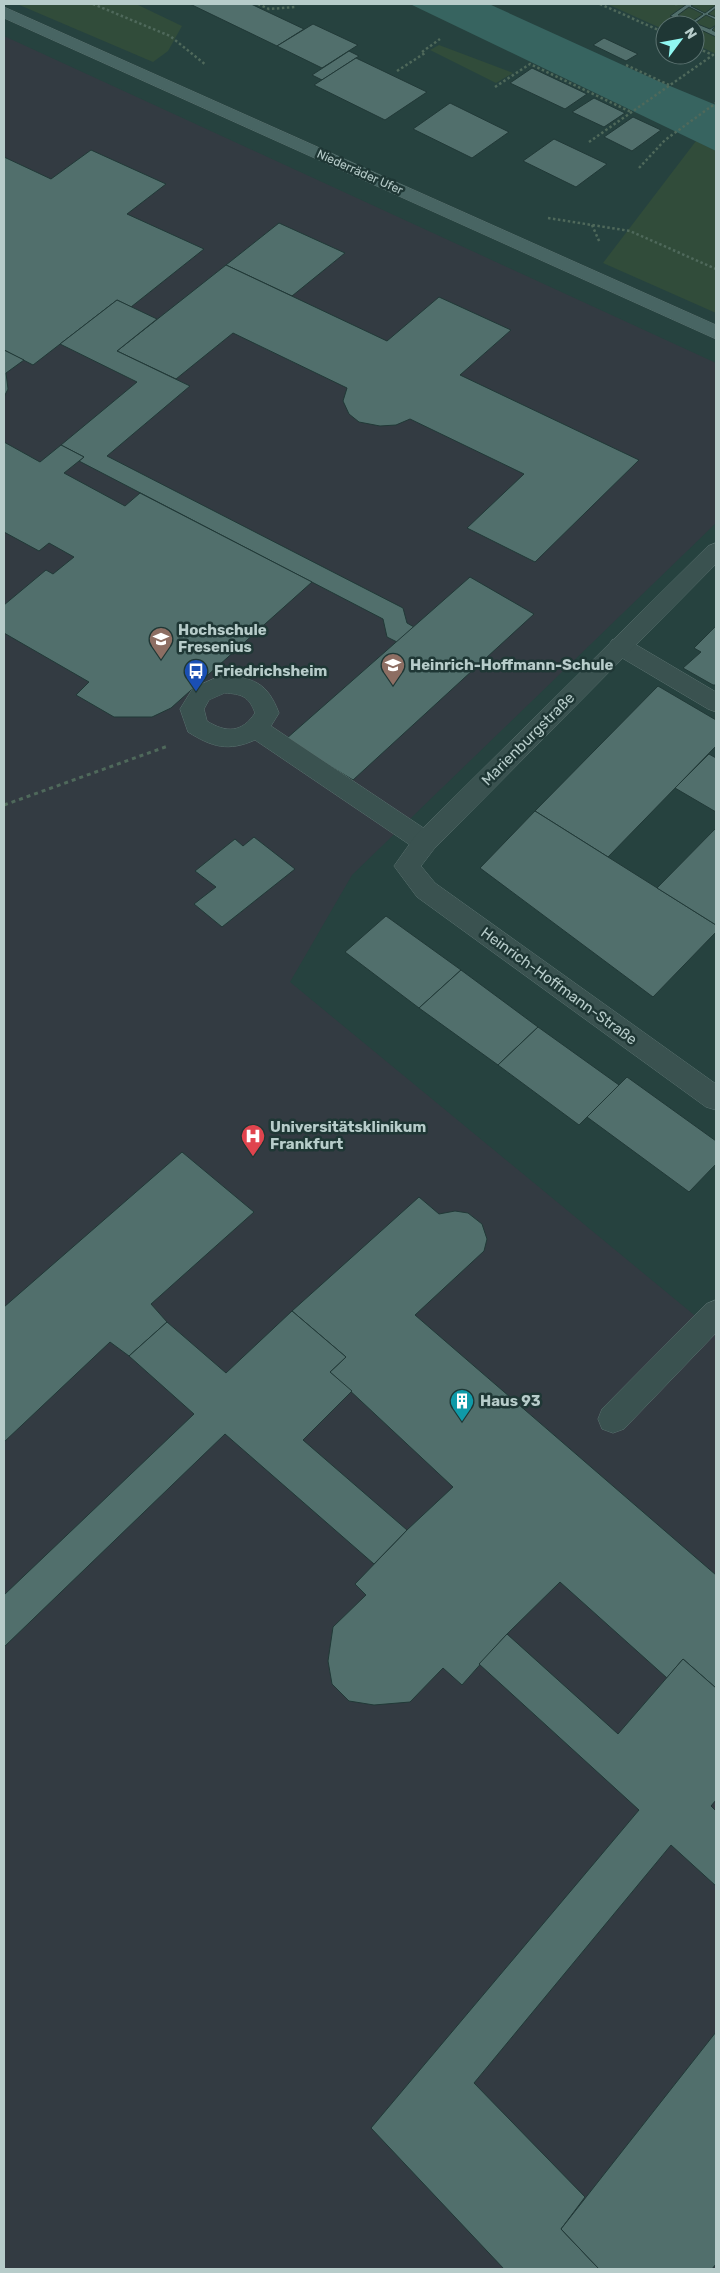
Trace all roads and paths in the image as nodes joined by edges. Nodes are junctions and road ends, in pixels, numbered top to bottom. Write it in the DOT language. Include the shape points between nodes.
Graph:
graph roads {
  1 [pos="258,4"];
  2 [pos="600,4"];
  3 [pos="295,7"];
  4 [pos="4,12"];
  5 [pos="655,29"];
  6 [pos="440,39"];
  7 [pos="705,51"];
  8 [pos="705,60"];
  9 [pos="626,65"];
  10 [pos="698,65"];
  11 [pos="396,70"];
  12 [pos="669,85"];
  13 [pos="494,88"];
  14 [pos="716,103"];
  15 [pos="632,111"];
  16 [pos="589,142"];
  17 [pos="639,168"];
  18 [pos="592,225"];
  19 [pos="716,269"];
  20 [pos="716,333"];
  21 [pos="716,551"];
  22 [pos="620,646"];
  23 [pos="716,703"];
  24 [pos="257,729"];
  25 [pos="176,742"];
  26 [pos="4,806"];
  27 [pos="424,842"];
  28 [pos="407,866"];
  29 [pos="716,1099"];
  30 [pos="716,1313"];
  31 [pos="613,1419"];
  1 -- 3 [label="path" via="269,9"];
  2 -- 5 [label="path"];
  4 -- 20 [label="main road, Niederräder Ufer"];
  6 -- 11 [label="path"];
  7 -- 8 [label="path" via="713,55"];
  9 -- 12 [label="path"];
  10 -- 12 [label="path"];
  12 -- 15 [label="path"];
  13 -- 15 [label="path" via="530,64"];
  14 -- 17 [label="path" via="651,151"];
  15 -- 16 [label="path"];
  18 -- 19 [label="path" via="630,231"];
  21 -- 22 [label="street, Marienburgstraße"];
  22 -- 23 [label="street"];
  22 -- 27 [label="street, Marienburgstraße"];
  24 -- 27 [label="street"];
  25 -- 26 [label="path"];
  27 -- 28 [label="street, Marienburgstraße"];
  28 -- 29 [label="street, Heinrich-Hoffmann-Straße" via="426,890"];
  30 -- 31 [label="street"];
}
